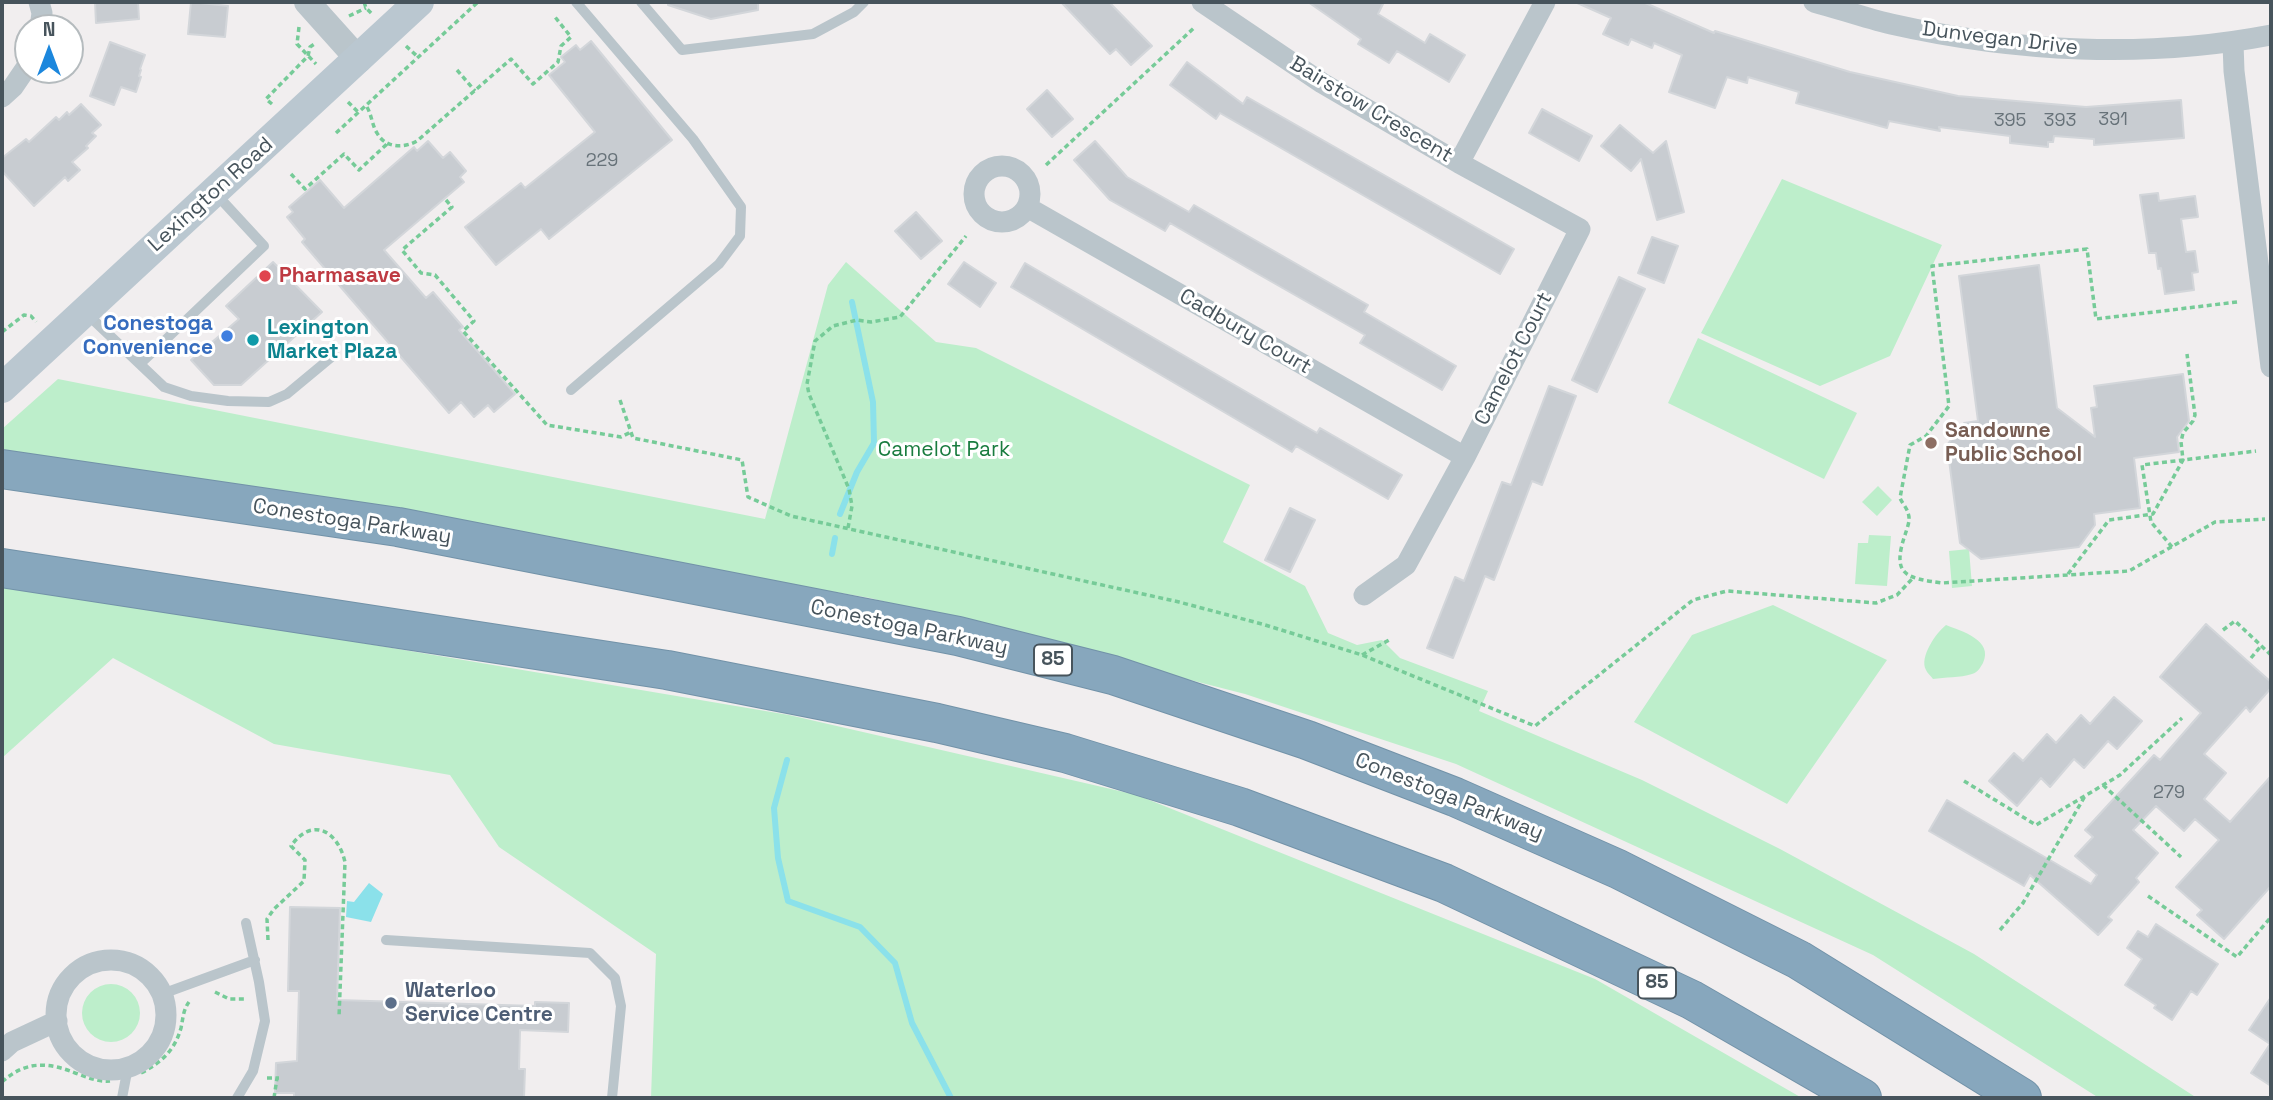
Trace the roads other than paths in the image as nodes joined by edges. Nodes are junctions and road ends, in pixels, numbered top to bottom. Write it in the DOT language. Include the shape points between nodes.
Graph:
graph roads {
  1 [pos="307,2"];
  2 [pos="419,2"];
  3 [pos="576,2"];
  4 [pos="641,2"];
  5 [pos="864,2"];
  6 [pos="1202,2"];
  7 [pos="1545,2"];
  8 [pos="1814,2"];
  9 [pos="2271,36"];
  10 [pos="2233,43"];
  11 [pos="359,60"];
  12 [pos="15,84"];
  13 [pos="2,97"];
  14 [pos="1459,163"];
  15 [pos="214,192"];
  16 [pos="1027,207"];
  17 [pos="84,312"];
  18 [pos="2269,316"];
  19 [pos="334,355"];
  20 [pos="140,364"];
  21 [pos="2271,367"];
  22 [pos="2,388"];
  23 [pos="571,390"];
  24 [pos="1465,457"];
  25 [pos="2,469"];
  26 [pos="2,568"];
  27 [pos="1364,595"];
  28 [pos="246,923"];
  29 [pos="386,940"];
  30 [pos="255,960"];
  31 [pos="162,994"];
  32 [pos="57,1021"];
  33 [pos="2,1051"];
  34 [pos="127,1073"];
  35 [pos="122,1098"];
  36 [pos="237,1098"];
  37 [pos="612,1098"];
  38 [pos="1862,1098"];
  39 [pos="2022,1098"];
  1 -- 11 [label="street"];
  2 -- 11 [label="main road, Lexington Road"];
  3 -- 23 [label="lane" via="693,139 741,207 740,236 719,264"];
  4 -- 5 [label="lane" via="682,50 813,34"];
  6 -- 14 [label="street, Bairstow Crescent" via="1322,83"];
  7 -- 14 [label="street, Bairstow Crescent"];
  8 -- 10 [label="street, Dunvegan Drive" via="1890,23 2029,46 2091,50"];
  9 -- 10 [label="street, Dunvegan Drive"];
  10 -- 18 [label="street"];
  11 -- 15 [label="main road, Lexington Road"];
  12 -- 13 [label="street"];
  14 -- 24 [label="street, Camelot Court" via="1580,229"];
  15 -- 17 [label="main road, Lexington Road"];
  15 -- 20 [label="lane" via="264,246"];
  16 -- 24 [label="street, Cadbury Court"];
  17 -- 20 [label="lane"];
  17 -- 22 [label="main road, Lexington Road"];
  18 -- 21 [label="street"];
  19 -- 20 [label="lane" via="287,394 269,402 191,396 164,387"];
  24 -- 27 [label="street, Camelot Court" via="1406,565"];
  25 -- 39 [label="highway, Conestoga Parkway / 85" via="398,527 958,636 1113,675 1307,740 1443,792 1618,869 1799,960"];
  26 -- 38 [label="highway, 85" via="667,670 1065,753 1240,807 1444,883 1692,1000"];
  28 -- 30 [label="lane"];
  29 -- 37 [label="lane" via="590,953 615,978 621,1006"];
  30 -- 31 [label="lane"];
  30 -- 36 [label="lane" via="265,1021 253,1071"];
  31 -- 32 [label="street" via="142,969 122,961 101,961 82,968 66,983"];
  31 -- 34 [label="street" via="166,1023 159,1043"];
  32 -- 33 [label="street"];
  32 -- 34 [label="street" via="62,1039 74,1055 90,1065"];
  34 -- 35 [label="lane"];
}
